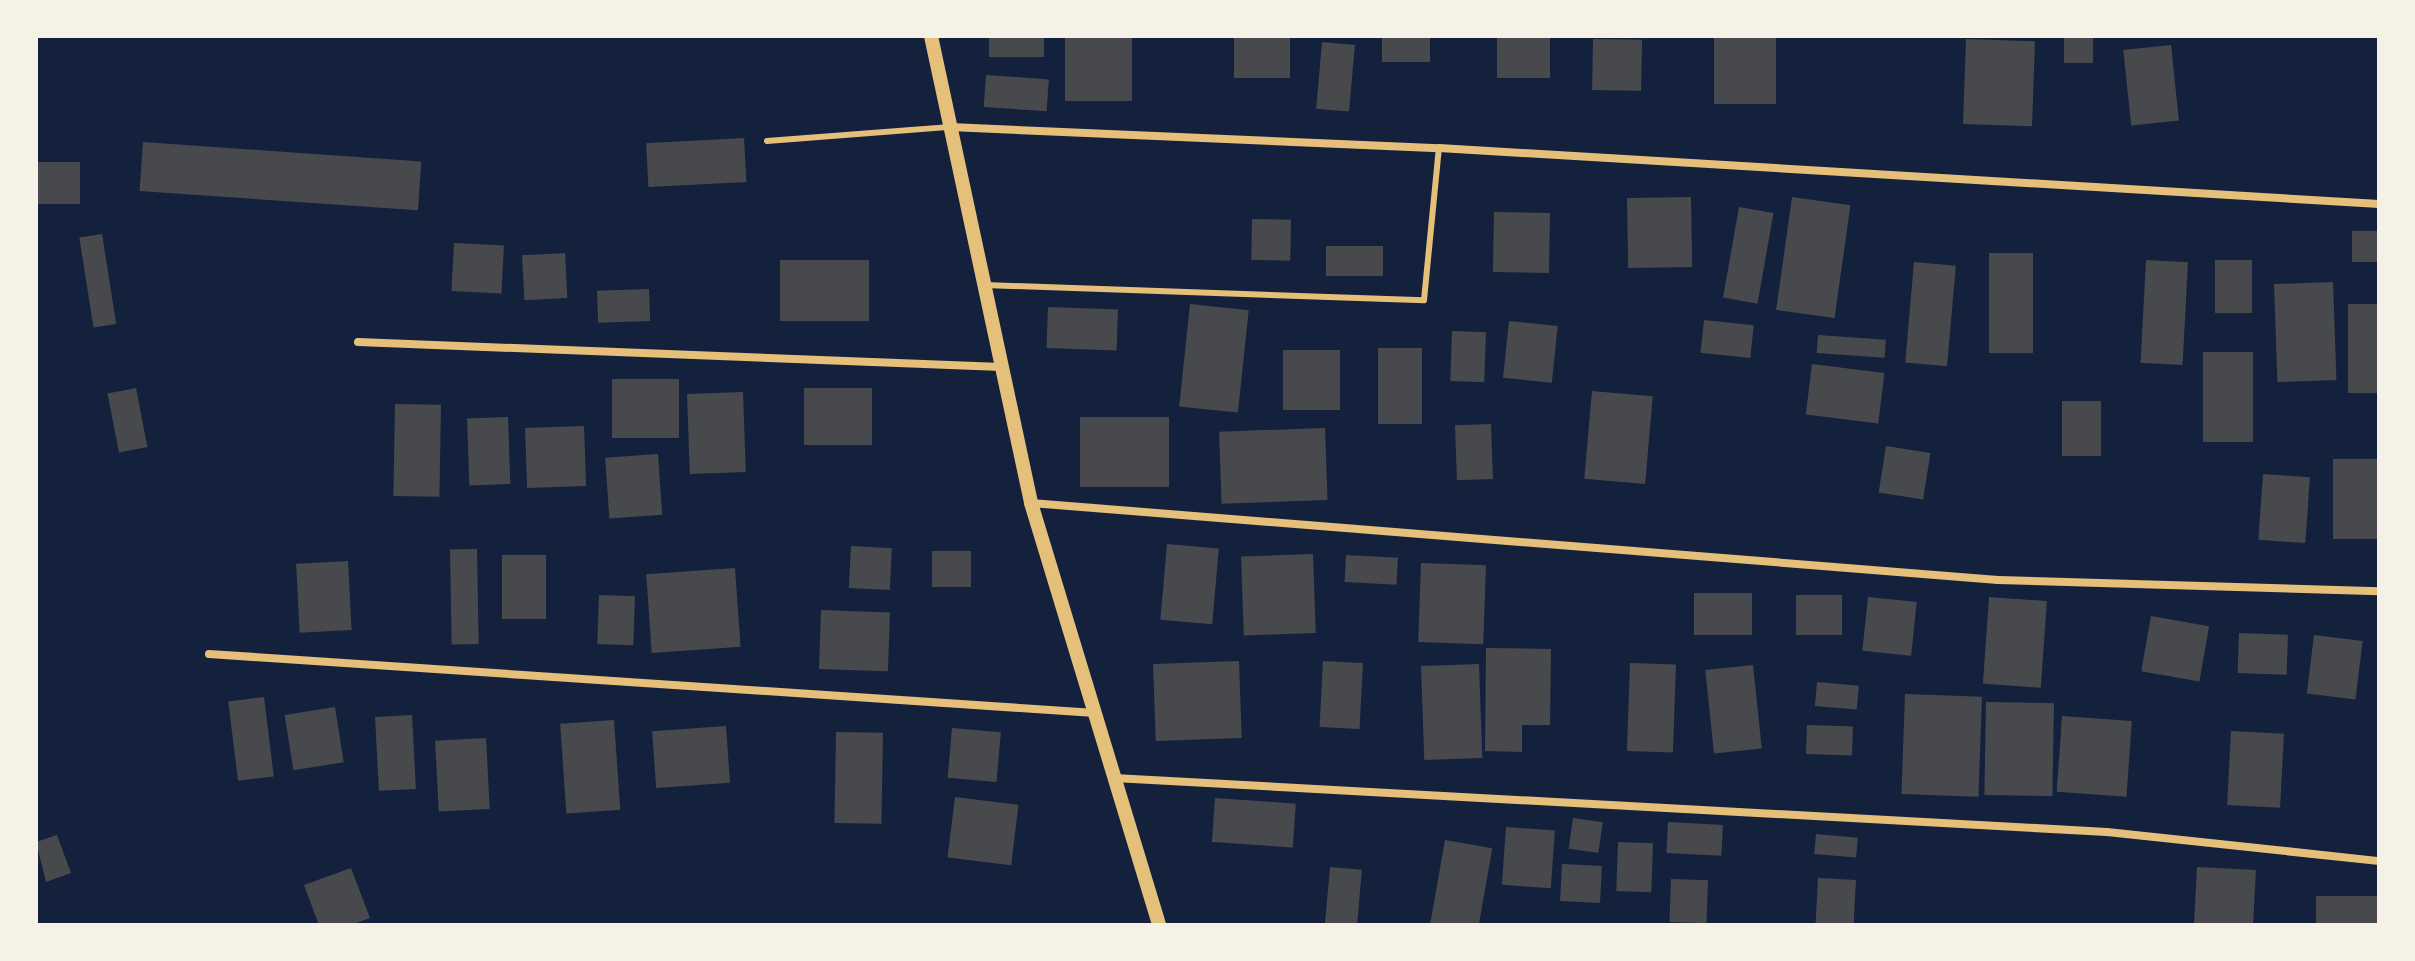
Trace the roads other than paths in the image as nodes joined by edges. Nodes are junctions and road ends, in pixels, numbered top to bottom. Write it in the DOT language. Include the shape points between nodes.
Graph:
graph roads {
  1 [pos="931,36"];
  2 [pos="950,127"];
  3 [pos="767,141"];
  4 [pos="1439,148"];
  5 [pos="2379,204"];
  6 [pos="985,285"];
  7 [pos="358,342"];
  8 [pos="1002,367"];
  9 [pos="1031,503"];
  10 [pos="2379,591"];
  11 [pos="209,654"];
  12 [pos="1095,713"];
  13 [pos="1114,778"];
  14 [pos="2379,861"];
  15 [pos="1159,925"];
  1 -- 2 [label="street"];
  2 -- 3 [label="lane"];
  2 -- 4 [label="street"];
  2 -- 6 [label="street"];
  4 -- 5 [label="street"];
  4 -- 6 [label="lane" via="1424,300"];
  6 -- 8 [label="street"];
  7 -- 8 [label="street"];
  8 -- 9 [label="street"];
  9 -- 10 [label="street" via="1998,580"];
  9 -- 12 [label="street"];
  11 -- 12 [label="street"];
  12 -- 13 [label="street"];
  13 -- 14 [label="street" via="2107,832"];
  13 -- 15 [label="street"];
}
